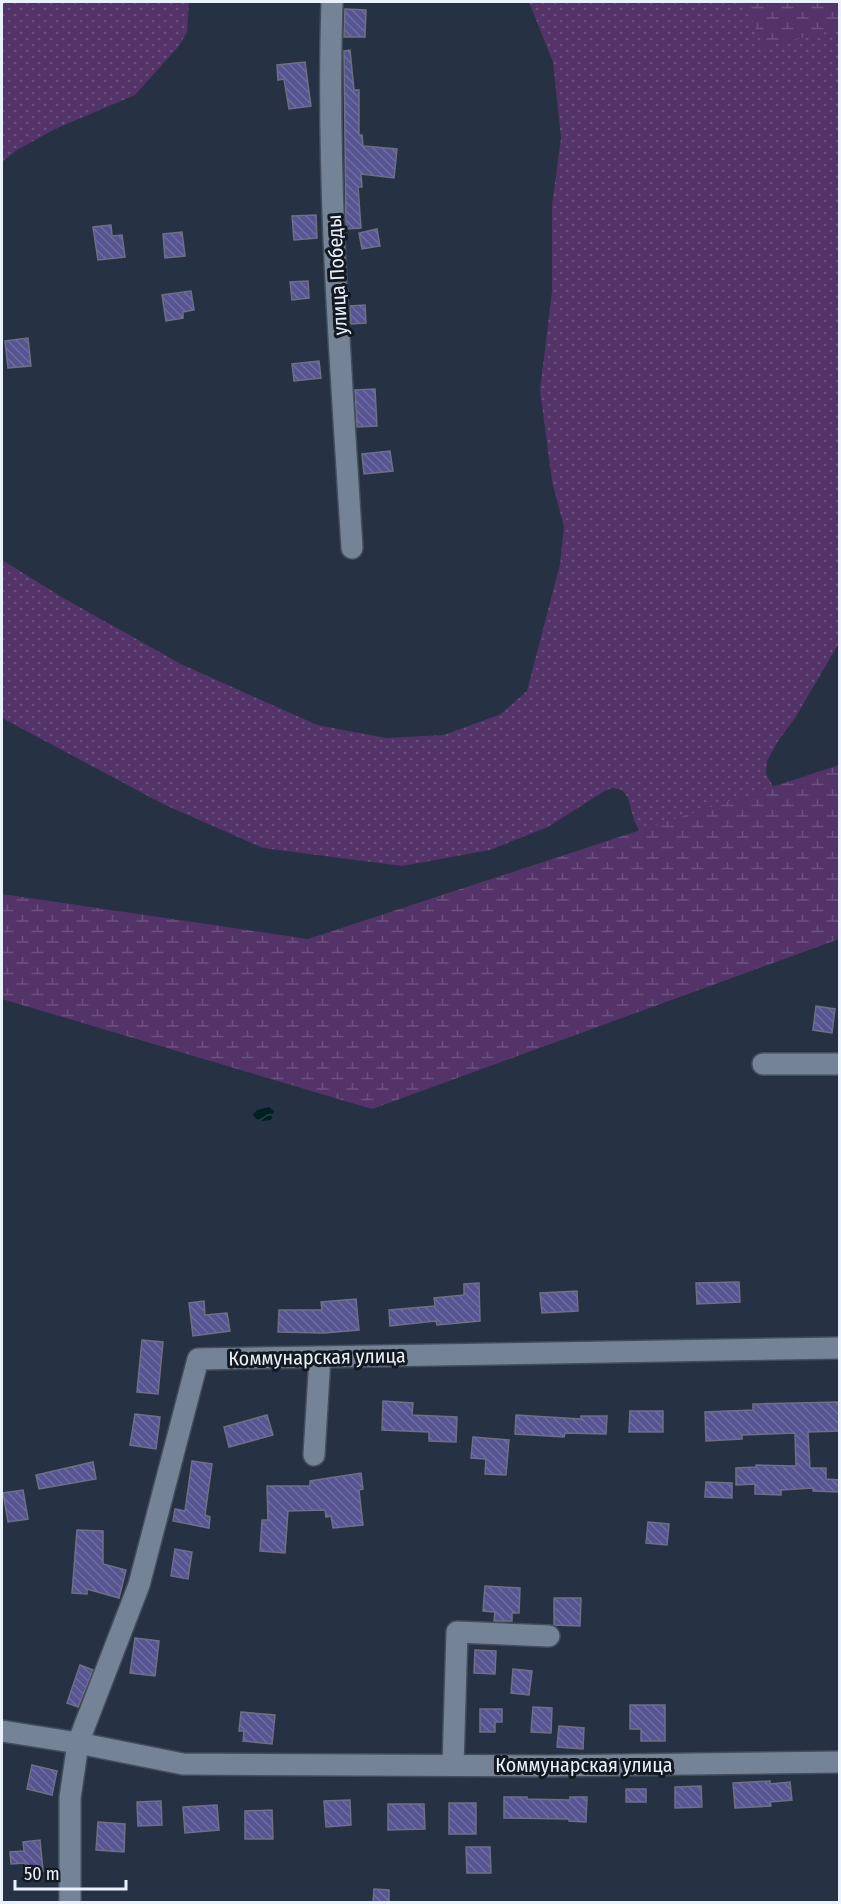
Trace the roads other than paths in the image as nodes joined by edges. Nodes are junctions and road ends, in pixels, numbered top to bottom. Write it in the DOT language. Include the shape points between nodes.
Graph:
graph roads {
  1 [pos="332,2"];
  2 [pos="352,548"];
  3 [pos="762,1064"];
  4 [pos="840,1064"];
  5 [pos="840,1348"];
  6 [pos="320,1357"];
  7 [pos="314,1455"];
  8 [pos="549,1636"];
  9 [pos="2,1731"];
  10 [pos="78,1743"];
  11 [pos="840,1762"];
  12 [pos="453,1766"];
  13 [pos="70,1902"];
  1 -- 2 [label="street, улица Победы" via="334,252"];
  3 -- 4 [label="street"];
  5 -- 6 [label="street, Коммунарская улица"];
  6 -- 7 [label="street"];
  6 -- 10 [label="street, Коммунарская улица" via="198,1359 139,1585"];
  8 -- 12 [label="street" via="457,1632"];
  9 -- 10 [label="street, Коммунарская улица"];
  10 -- 12 [label="street, Коммунарская улица" via="183,1764"];
  10 -- 13 [label="street, Коммунарская улица" via="70,1798"];
  11 -- 12 [label="street, Коммунарская улица"];
}
